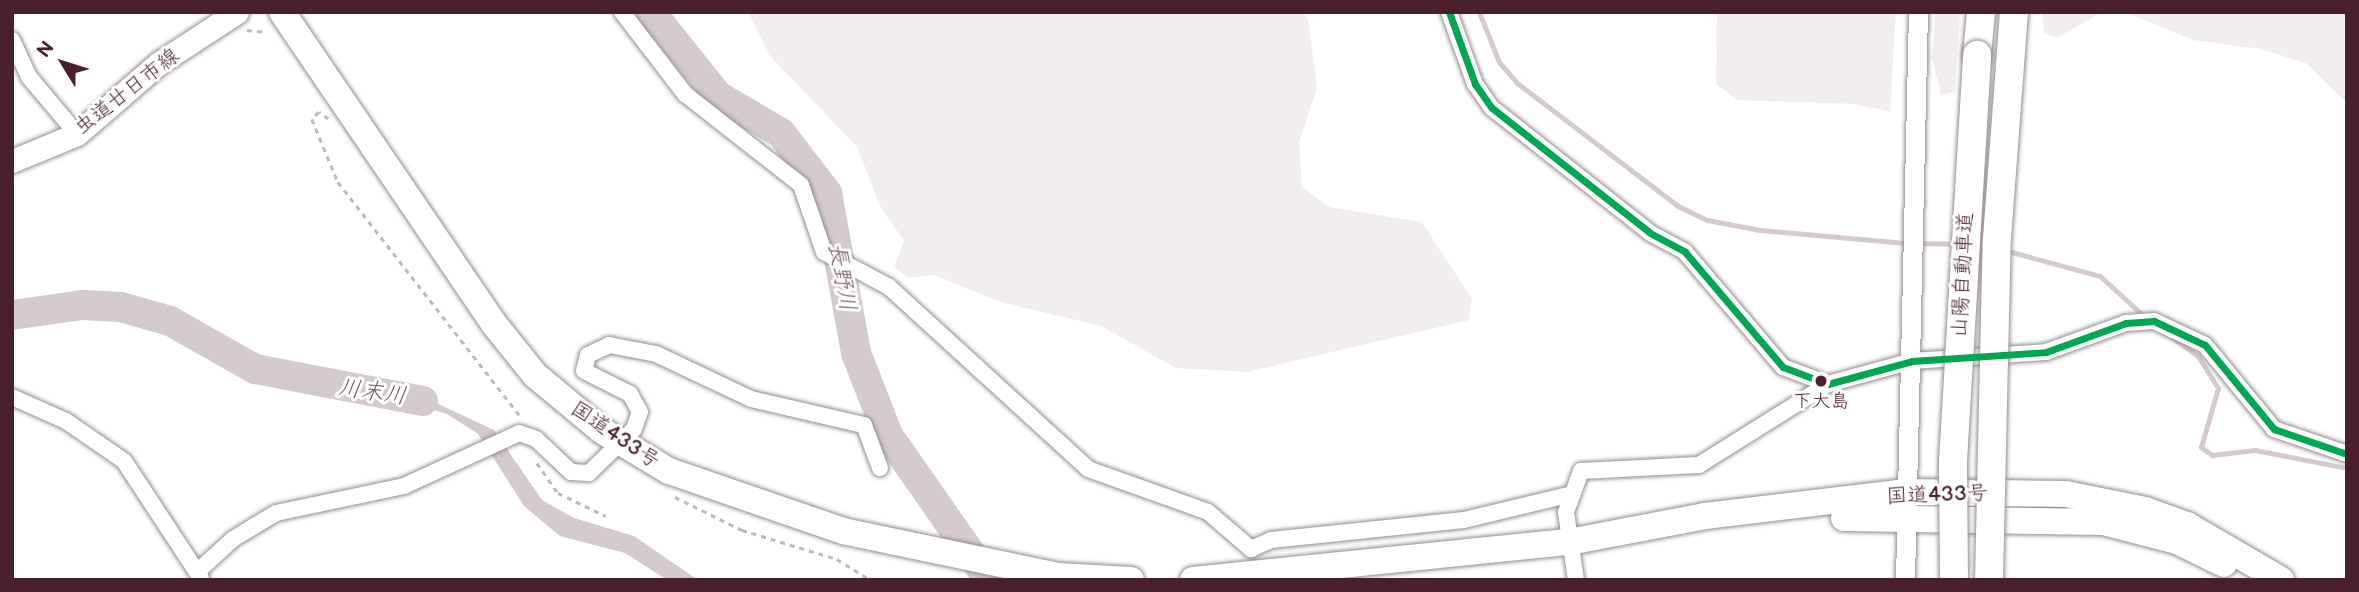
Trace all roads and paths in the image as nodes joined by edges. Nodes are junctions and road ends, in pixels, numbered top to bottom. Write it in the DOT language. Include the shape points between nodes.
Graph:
graph roads {
  1 [pos="282,12"];
  2 [pos="622,12"];
  3 [pos="1449,12"];
  4 [pos="1918,12"];
  5 [pos="1981,12"];
  6 [pos="2014,13"];
  7 [pos="237,22"];
  8 [pos="272,37"];
  9 [pos="12,40"];
  10 [pos="319,112"];
  11 [pos="76,134"];
  12 [pos="12,161"];
  13 [pos="1912,361"];
  14 [pos="1828,384"];
  15 [pos="12,397"];
  16 [pos="519,434"];
  17 [pos="621,443"];
  18 [pos="2347,454"];
  19 [pos="880,468"];
  20 [pos="671,494"];
  21 [pos="1568,495"];
  22 [pos="1905,503"];
  23 [pos="1573,542"];
  24 [pos="1251,549"];
  25 [pos="200,575"];
  26 [pos="1265,577"];
  27 [pos="871,580"];
  28 [pos="1131,580"];
  29 [pos="1193,580"];
  30 [pos="1576,580"];
  31 [pos="1905,580"];
  32 [pos="1954,580"];
  33 [pos="1989,580"];
  34 [pos="2250,580"];
  35 [pos="2281,580"];
  1 -- 17 [label="highway, 国道433号" via="514,350 556,395"];
  2 -- 24 [label="street" via="685,94 800,185 824,252 864,268 889,287 1088,469 1208,512"];
  3 -- 14 [label="street" via="1475,84 1492,108 1650,233 1685,252 1773,359"];
  4 -- 13 [label="street"];
  5 -- 32 [label="highway, 山陽自動車道, bridge" via="1953,461"];
  6 -- 33 [label="highway, 山陽自動車道, bridge" via="1997,238"];
  7 -- 8 [label="path"];
  7 -- 11 [label="main road, 虫道廿日市線" via="159,63"];
  9 -- 11 [label="street" via="29,77"];
  10 -- 16 [label="path" via="312,119 338,182 493,387 511,402"];
  11 -- 12 [label="main road, 虫道廿日市線"];
  13 -- 14 [label="street"];
  13 -- 18 [label="street" via="2046,352 2126,323 2168,324 2205,345 2274,429"];
  13 -- 22 [label="street"];
  14 -- 21 [label="street" via="1699,465 1622,473 1590,468 1573,480"];
  15 -- 25 [label="street" via="66,421 124,461"];
  16 -- 17 [label="street" via="581,475 600,466"];
  16 -- 25 [label="street" via="404,486 276,513 233,538"];
  17 -- 19 [label="street" via="637,425 637,402 584,371 589,355 609,345 656,354 751,398 863,425"];
  17 -- 28 [label="highway, 国道433号" via="669,471 752,504 924,551 1019,569"];
  20 -- 27 [label="path" via="742,530 837,559"];
  21 -- 23 [label="street"];
  21 -- 24 [label="street" via="1464,520 1271,540"];
  22 -- 23 [label="highway, 国道433号" via="1704,516"];
  22 -- 31 [label="street"];
  22 -- 34 [label="highway, 国道433号" via="2139,529"];
  22 -- 35 [label="highway, 国道433号" via="2066,494 2145,510 2187,525"];
  23 -- 26 [label="highway, 国道433号"];
  23 -- 30 [label="street"];
  24 -- 26 [label="street"];
  26 -- 29 [label="highway, 国道433号"];
}
